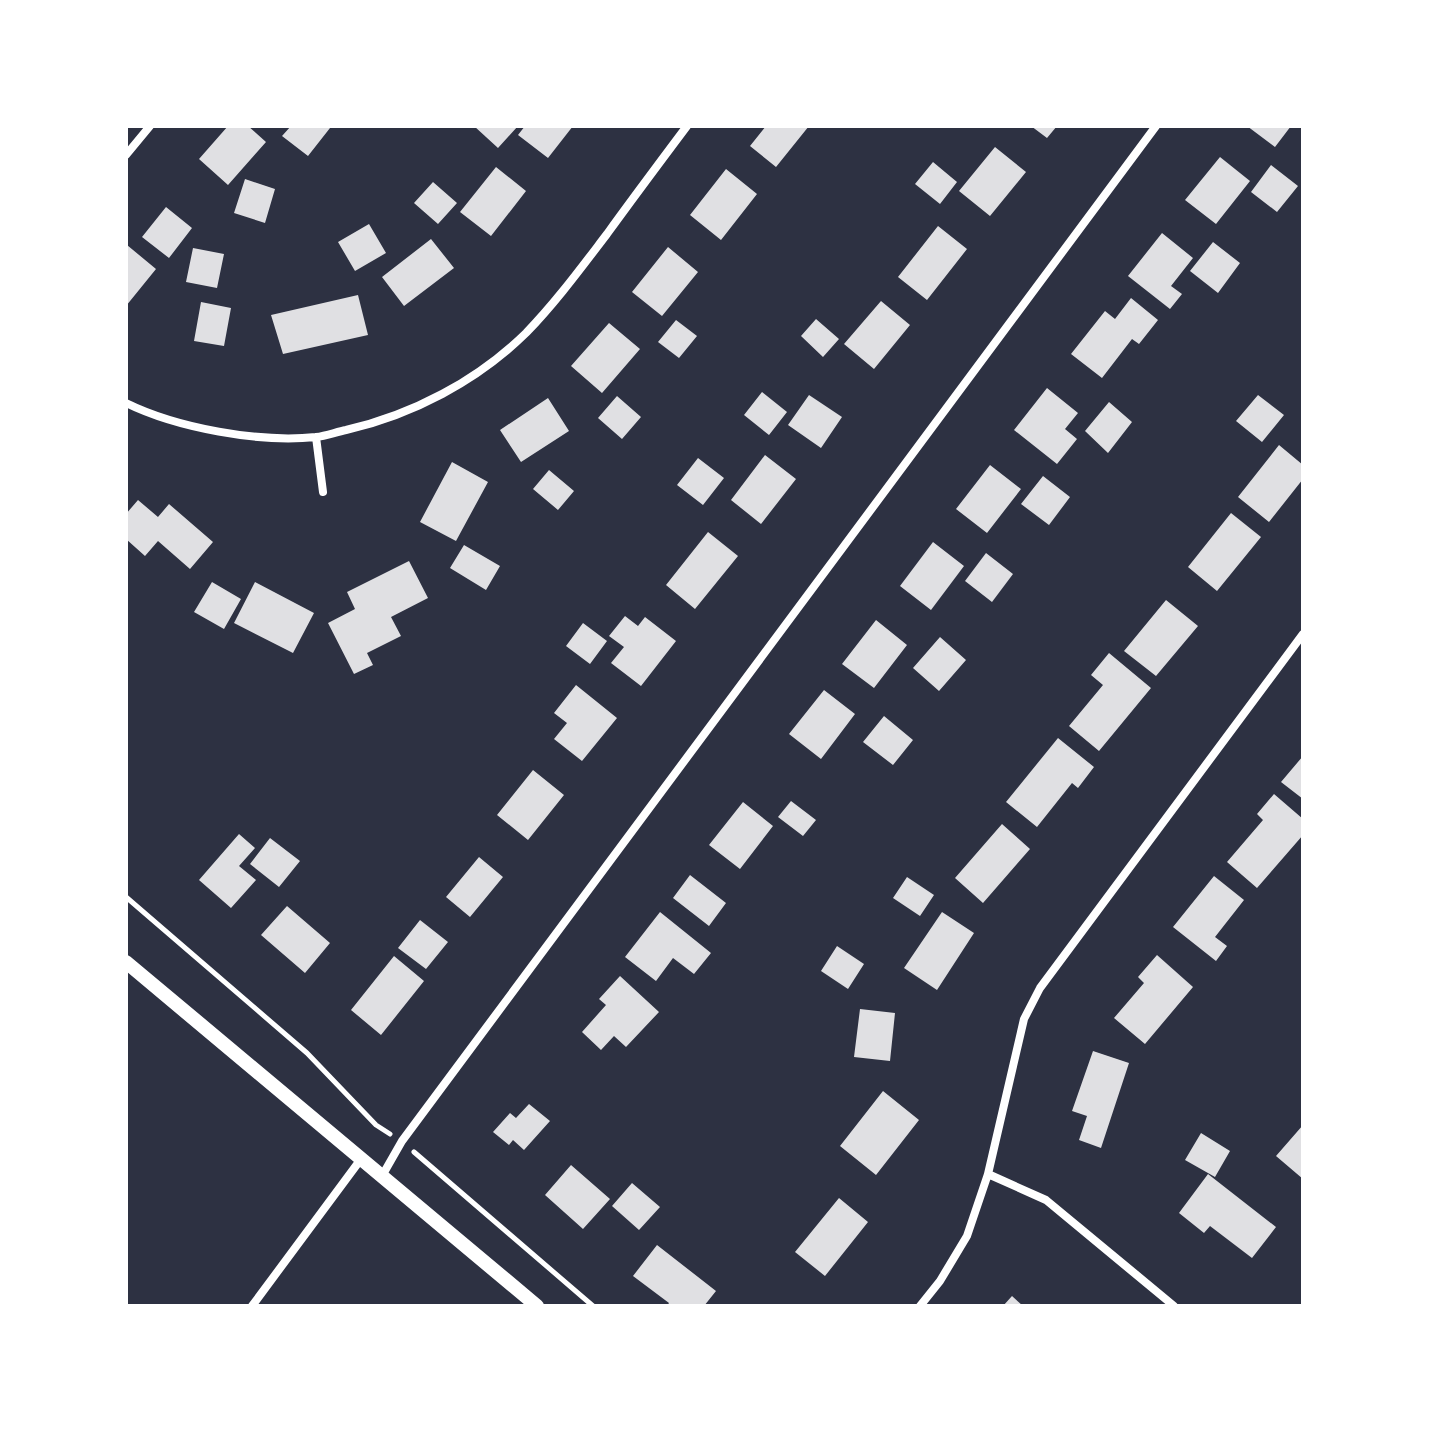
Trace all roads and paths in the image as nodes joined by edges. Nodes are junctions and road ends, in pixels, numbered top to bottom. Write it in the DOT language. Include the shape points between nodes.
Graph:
graph roads {
  1 [pos="150,126"];
  2 [pos="687,126"];
  3 [pos="1156,126"];
  4 [pos="126,155"];
  5 [pos="126,403"];
  6 [pos="316,437"];
  7 [pos="323,492"];
  8 [pos="1303,634"];
  9 [pos="126,897"];
  10 [pos="126,962"];
  11 [pos="402,1141"];
  12 [pos="361,1159"];
  13 [pos="988,1174"];
  14 [pos="382,1176"];
  15 [pos="252,1306"];
  16 [pos="537,1306"];
  17 [pos="593,1306"];
  18 [pos="920,1306"];
  19 [pos="1174,1306"];
  1 -- 4 [label="street"];
  2 -- 6 [label="street" via="564,291 479,373 373,424"];
  3 -- 11 [label="street"];
  5 -- 6 [label="street" via="198,428 256,437"];
  6 -- 7 [label="street"];
  8 -- 13 [label="street" via="1040,988 1024,1019"];
  9 -- 11 [label="path" via="307,1053 376,1125"];
  10 -- 12 [label="street"];
  11 -- 14 [label="street"];
  11 -- 17 [label="path"];
  12 -- 14 [label="street"];
  12 -- 15 [label="street"];
  13 -- 18 [label="street" via="967,1236"];
  13 -- 19 [label="street" via="1046,1200"];
  14 -- 16 [label="street"];
}
